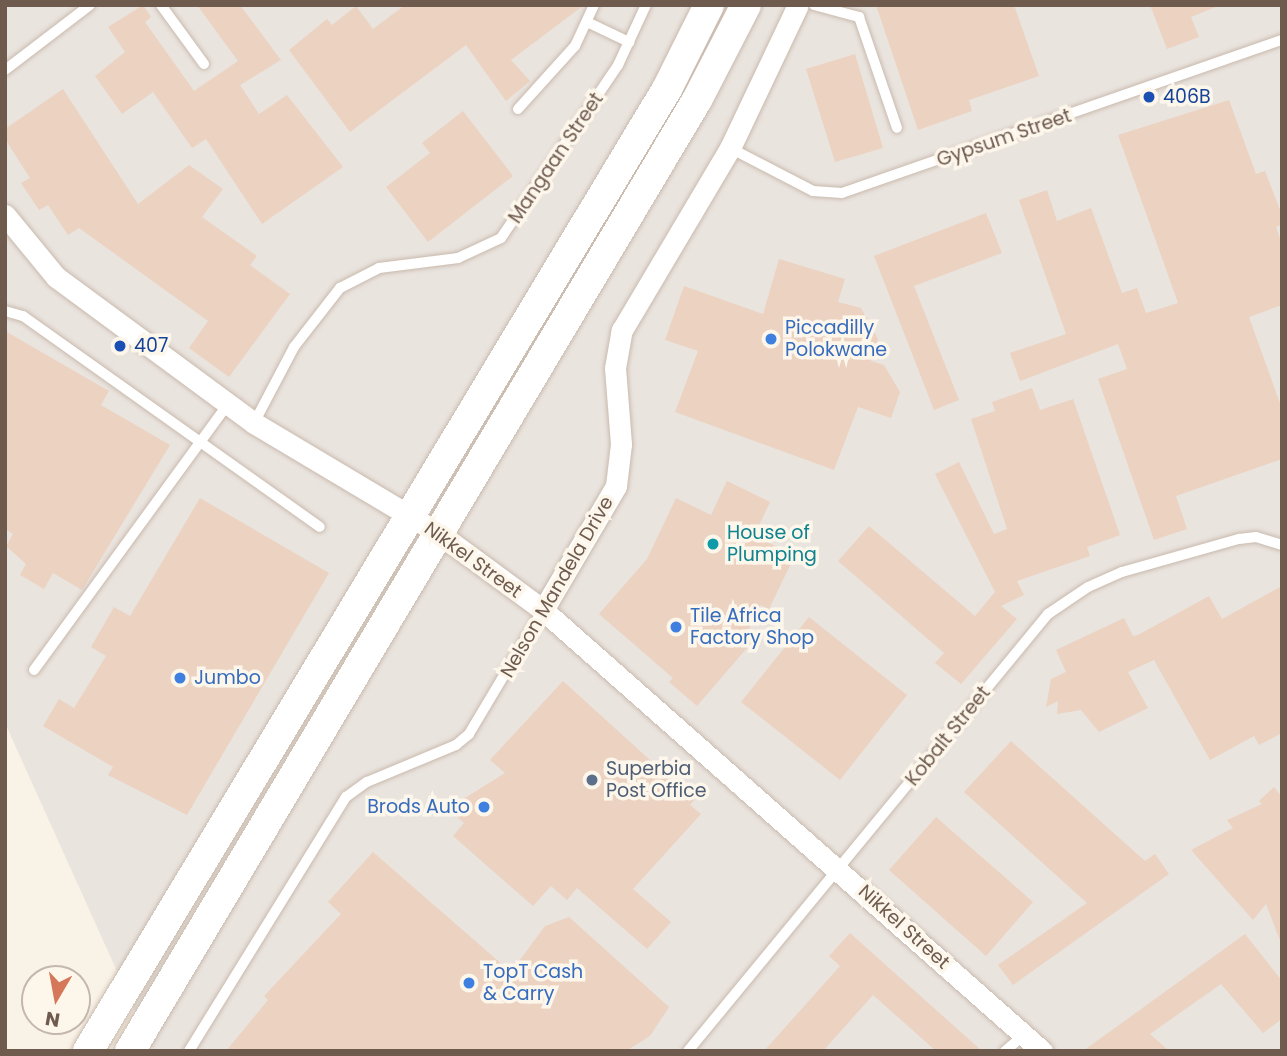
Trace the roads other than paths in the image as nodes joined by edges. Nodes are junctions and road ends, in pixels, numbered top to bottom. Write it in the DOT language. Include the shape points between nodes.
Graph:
graph roads {
  1 [pos="90,5"];
  2 [pos="161,5"];
  3 [pos="594,5"];
  4 [pos="646,5"];
  5 [pos="709,5"];
  6 [pos="746,5"];
  7 [pos="798,5"];
  8 [pos="814,5"];
  9 [pos="587,22"];
  10 [pos="1282,40"];
  11 [pos="629,42"];
  12 [pos="204,64"];
  13 [pos="5,70"];
  14 [pos="518,109"];
  15 [pos="897,128"];
  16 [pos="730,148"];
  17 [pos="5,215"];
  18 [pos="5,311"];
  19 [pos="229,404"];
  20 [pos="254,423"];
  21 [pos="197,443"];
  22 [pos="411,516"];
  23 [pos="320,527"];
  24 [pos="437,532"];
  25 [pos="1282,545"];
  26 [pos="543,610"];
  27 [pos="34,670"];
  28 [pos="841,869"];
  29 [pos="1024,1035"];
  30 [pos="190,1047"];
  31 [pos="88,1051"];
  32 [pos="130,1051"];
  33 [pos="688,1051"];
  34 [pos="1004,1051"];
  35 [pos="1042,1051"];
  1 -- 13 [label="lane"];
  2 -- 12 [label="lane"];
  3 -- 9 [label="lane"];
  4 -- 11 [label="lane, Mangaan Street"];
  5 -- 22 [label="main road" via="667,89"];
  6 -- 24 [label="main road" via="697,100"];
  7 -- 16 [label="street, Nelson Mandela Drive"];
  8 -- 15 [label="lane" via="859,17"];
  9 -- 11 [label="lane"];
  9 -- 14 [label="lane" via="575,46"];
  10 -- 16 [label="lane, Gypsum Street" via="842,193 813,191"];
  11 -- 20 [label="lane, Mangaan Street" via="568,143 501,238 458,258 379,268 340,288 294,347"];
  16 -- 26 [label="street, Nelson Mandela Drive" via="622,330 615,368 621,444 616,486"];
  17 -- 19 [label="street, Nikkel Street" via="56,277"];
  18 -- 21 [label="lane" via="23,316"];
  19 -- 20 [label="street, Nikkel Street"];
  19 -- 21 [label="lane"];
  20 -- 22 [label="street, Nikkel Street"];
  21 -- 23 [label="lane"];
  21 -- 27 [label="lane"];
  22 -- 24 [label="street, Nikkel Street"];
  22 -- 31 [label="main road"];
  24 -- 26 [label="street, Nikkel Street"];
  24 -- 32 [label="main road"];
  25 -- 28 [label="lane, Kobalt Street" via="1256,537 1239,539 1122,572 1088,587 1048,614"];
  26 -- 28 [label="street, Nikkel Street"];
  26 -- 30 [label="lane, Nelson Mandela Drive" via="469,734 456,745 367,782 346,797"];
  28 -- 29 [label="street, Nikkel Street"];
  28 -- 33 [label="lane, Kobalt Street"];
  29 -- 34 [label="lane"];
  29 -- 35 [label="street, Nikkel Street"];
}
